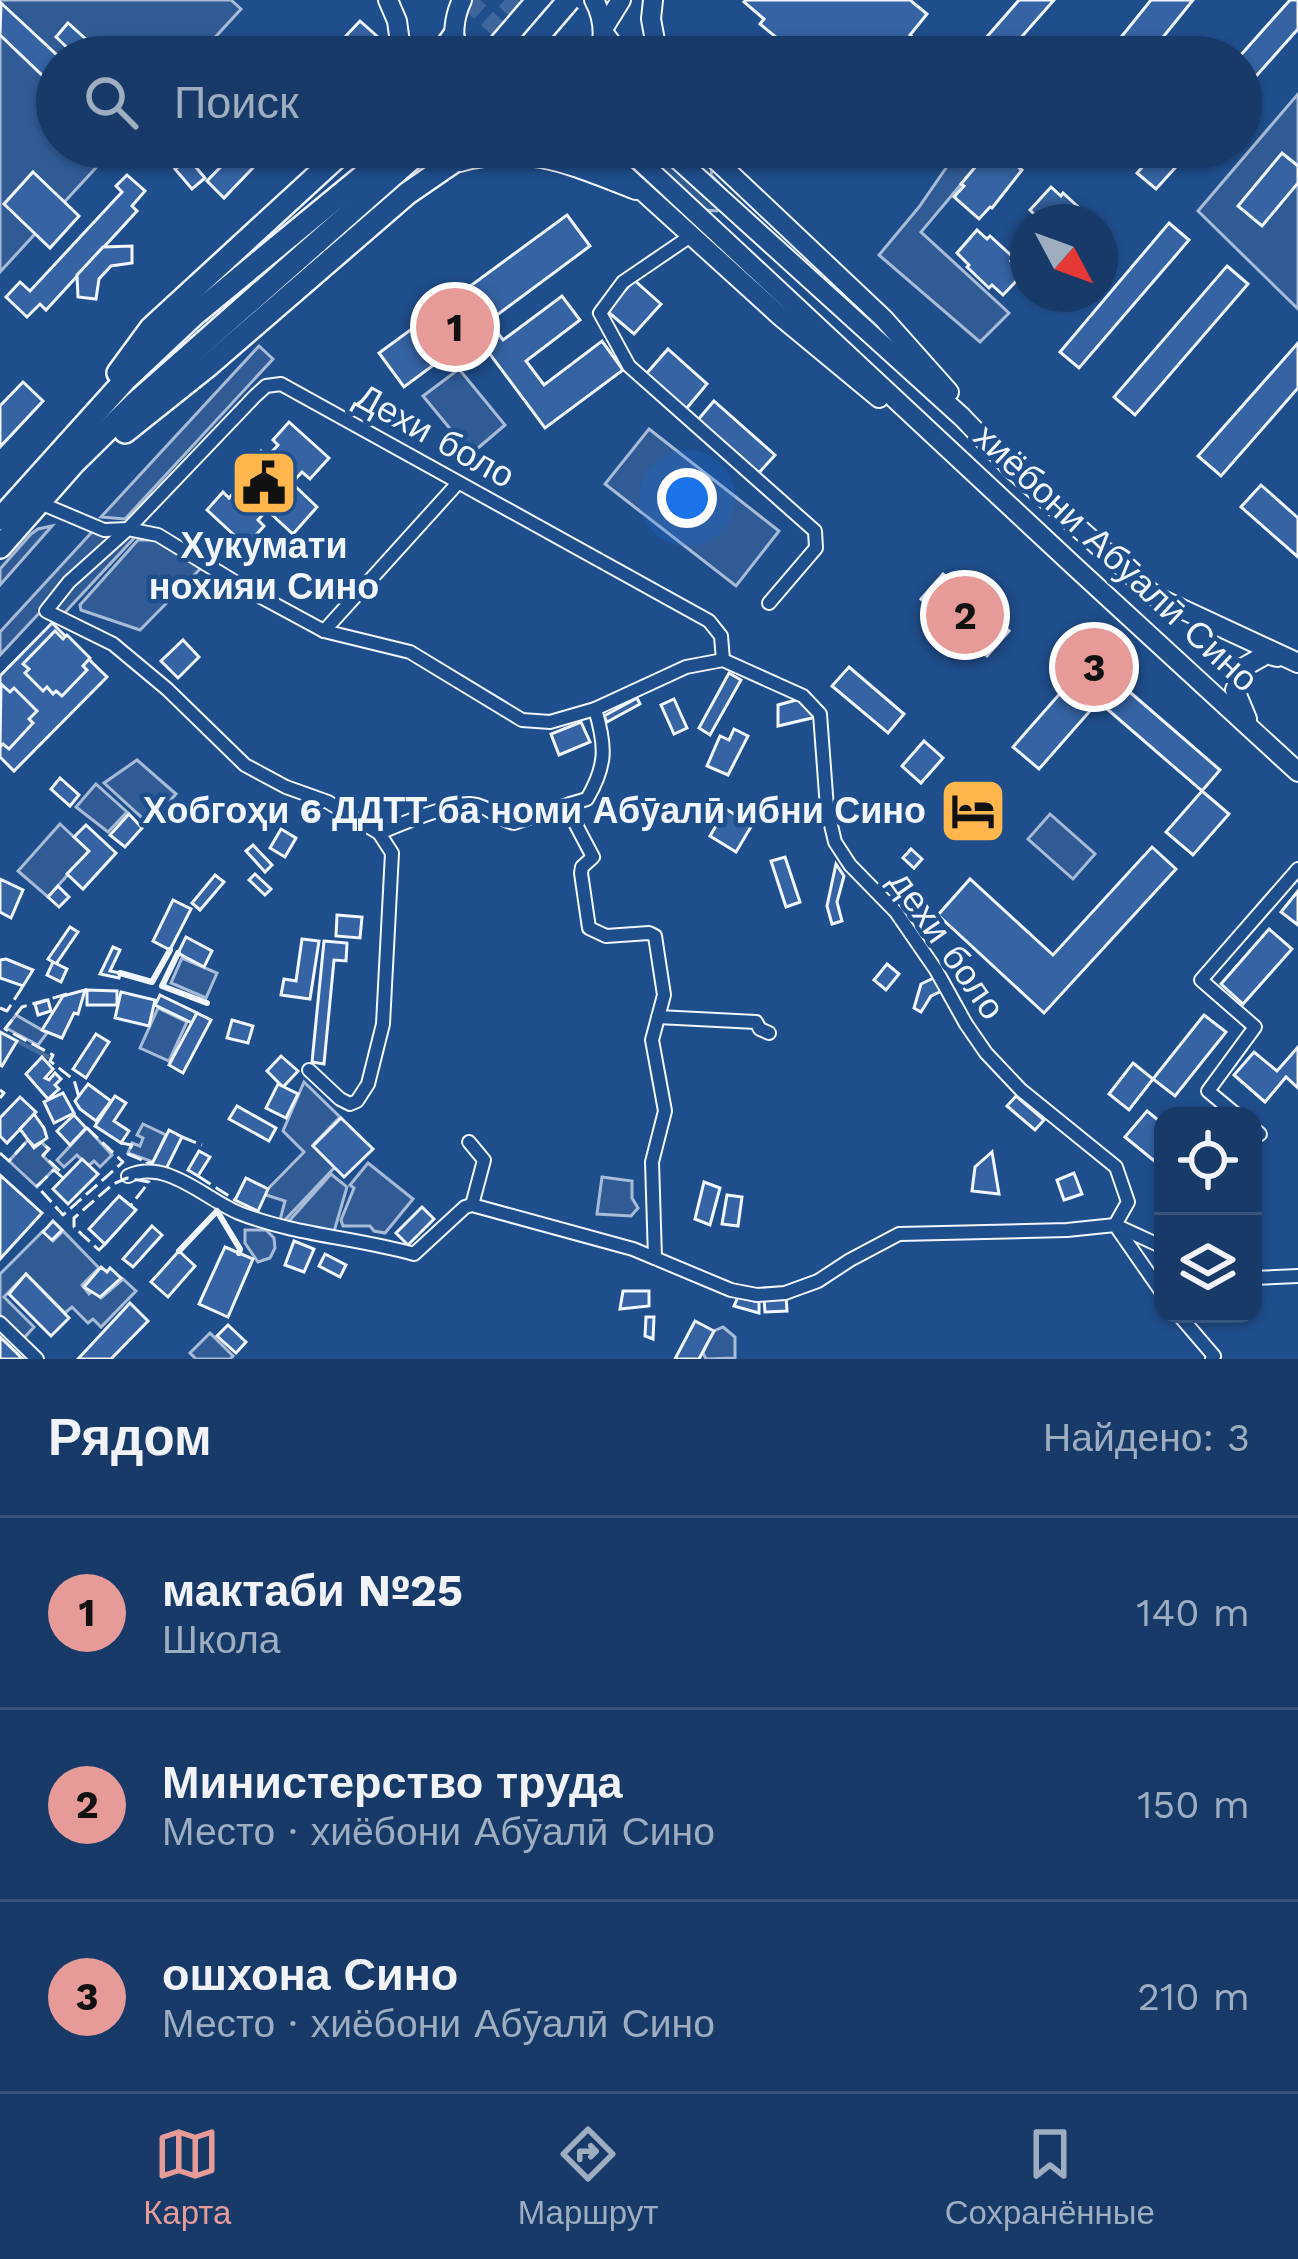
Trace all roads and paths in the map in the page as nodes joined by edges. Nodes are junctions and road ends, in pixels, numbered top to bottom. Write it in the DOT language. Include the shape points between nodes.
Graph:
graph roads {
  1 [pos="388,0"];
  2 [pos="538,0"];
  3 [pos="569,0"];
  4 [pos="594,0"];
  5 [pos="621,0"];
  6 [pos="653,0"];
  7 [pos="454,4"];
  8 [pos="603,30"];
  9 [pos="399,36"];
  10 [pos="455,36"];
  11 [pos="507,36"];
  12 [pos="538,36"];
  13 [pos="602,36"];
  14 [pos="607,36"];
  15 [pos="654,36"];
  16 [pos="325,168"];
  17 [pos="373,168"];
  18 [pos="401,168"];
  19 [pos="441,168"];
  20 [pos="575,168"];
  21 [pos="617,168"];
  22 [pos="648,168"];
  23 [pos="687,168"];
  24 [pos="724,168"];
  25 [pos="646,194"];
  26 [pos="692,235"];
  27 [pos="962,417"];
  28 [pos="85,424"];
  29 [pos="942,442"];
  30 [pos="61,478"];
  31 [pos="458,484"];
  32 [pos="40,503"];
  33 [pos="0,519"];
  34 [pos="128,529"];
  35 [pos="0,547"];
  36 [pos="769,603"];
  37 [pos="324,631"];
  38 [pos="723,660"];
  39 [pos="1296,662"];
  40 [pos="596,709"];
  41 [pos="1250,726"];
  42 [pos="1298,772"];
  43 [pos="570,804"];
  44 [pos="379,833"];
  45 [pos="1298,869"];
  46 [pos="658,1017"];
  47 [pos="769,1033"];
  48 [pos="309,1070"];
  49 [pos="1227,1107"];
  50 [pos="469,1142"];
  51 [pos="128,1176"];
  52 [pos="472,1205"];
  53 [pos="1115,1225"];
  54 [pos="1154,1243"];
  55 [pos="655,1258"];
  56 [pos="1298,1276"];
  57 [pos="1262,1278"];
  58 [pos="1154,1281"];
  59 [pos="0,1322"];
  60 [pos="1185,1323"];
  61 [pos="1214,1358"];
  62 [pos="38,1359"];
  1 -- 9 [label="main road"];
  2 -- 11 [label="highway, bridge"];
  3 -- 12 [label="highway, bridge"];
  4 -- 8 [label="main road"];
  5 -- 8 [label="main road"];
  6 -- 15 [label="main road"];
  7 -- 10 [label="main road"];
  8 -- 13 [label="main road"];
  8 -- 14 [label="main road"];
  16 -- 28 [label="highway" via="151,328"];
  17 -- 28 [label="highway" via="193,316"];
  18 -- 30 [label="highway"];
  19 -- 30 [label="highway"];
  20 -- 25 [label="main road"];
  21 -- 25 [label="main road, хиёбони Абӯалӣ Сино"];
  22 -- 29 [label="main road, хиёбони Абӯалӣ Сино"];
  23 -- 27 [label="main road, хиёбони Абӯалӣ Сино"];
  24 -- 27 [label="main road, хиёбони Абӯалӣ Сино" via="884,319"];
  25 -- 26 [label="main road, хиёбони Абӯалӣ Сино"];
  26 -- 29 [label="main road, хиёбони Абӯалӣ Сино" via="901,417"];
  26 -- 36 [label="street" via="623,282 600,313 629,366 815,531 816,548"];
  27 -- 39 [label="main road, хиёбони Абӯалӣ Сино" via="1156,596"];
  28 -- 33 [label="highway"];
  29 -- 41 [label="main road, хиёбони Абӯалӣ Сино"];
  30 -- 32 [label="highway"];
  31 -- 34 [label="street, Дехи боло" via="281,384 266,386"];
  31 -- 37 [label="street"];
  31 -- 38 [label="street, Дехи боло" via="709,621 721,636"];
  32 -- 34 [label="street" via="104,530"];
  32 -- 35 [label="highway"];
  34 -- 37 [label="street" via="158,536"];
  34 -- 44 [label="street" via="46,611 113,644 245,765"];
  37 -- 40 [label="street" via="410,652 522,720 550,722"];
  38 -- 40 [label="street" via="686,667"];
  38 -- 53 [label="street, дехи боло" via="802,696 820,714 835,842 896,912 986,1053 1116,1167 1128,1202"];
  39 -- 41 [label="main road" via="1267,654 1244,667 1235,690"];
  40 -- 43 [label="street" via="605,744 594,786 587,799"];
  41 -- 42 [label="main road, хиёбони Абӯалӣ Сино"];
  43 -- 44 [label="street" via="506,823 466,802"];
  43 -- 46 [label="street" via="593,857 581,873 589,928 655,936 664,994"];
  44 -- 48 [label="street" via="392,853 392,893 382,1024 368,1084 350,1104"];
  45 -- 49 [label="street" via="1201,980 1255,1027 1208,1091"];
  46 -- 47 [label="street" via="756,1022"];
  46 -- 55 [label="street" via="652,1040 664,1112 652,1162"];
  50 -- 52 [label="street" via="484,1160"];
  51 -- 52 [label="street" via="140,1170 183,1180 238,1213 414,1254"];
  52 -- 55 [label="street"];
  53 -- 54 [label="street"];
  53 -- 55 [label="street" via="899,1234 818,1281 758,1295"];
  53 -- 58 [label="street"];
  56 -- 57 [label="street"];
  59 -- 62 [label="street"];
  60 -- 61 [label="street"];
}
